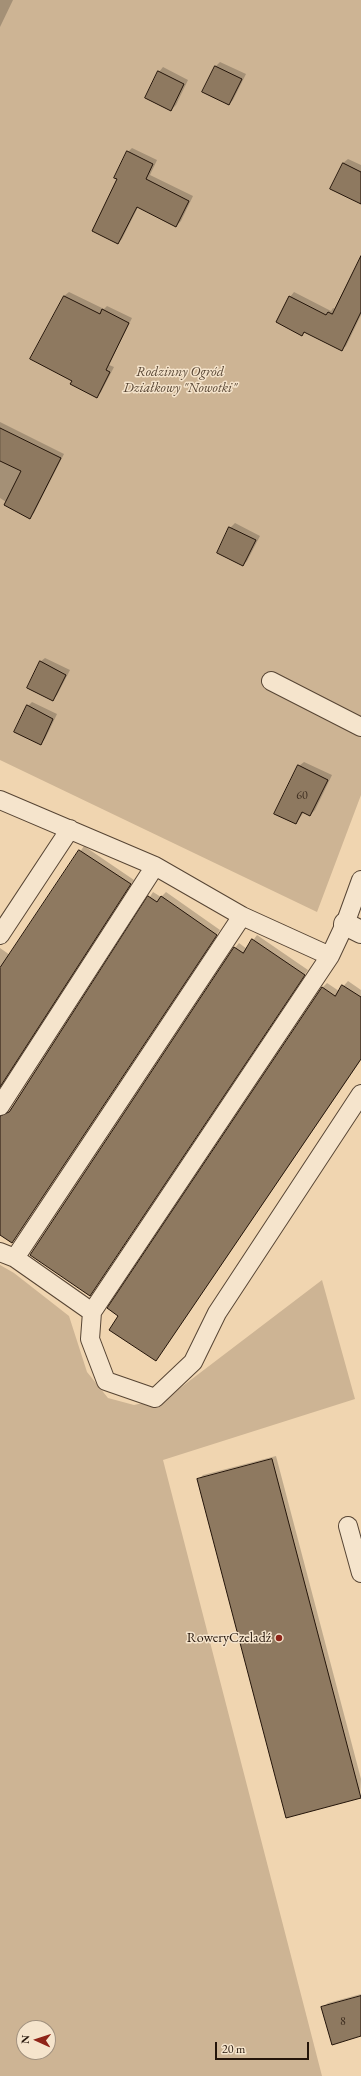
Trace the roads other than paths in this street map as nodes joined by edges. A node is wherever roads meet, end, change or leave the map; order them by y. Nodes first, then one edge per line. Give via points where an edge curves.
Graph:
1 (271, 681) dead end
2 (361, 727) edge
3 (0, 800) edge
4 (70, 829) junction
5 (155, 866) junction
6 (361, 880) edge
7 (242, 916) junction
8 (353, 928) edge
9 (0, 935) edge
10 (330, 956) junction
11 (361, 1094) edge
12 (0, 1106) edge
13 (8, 1255) edge
14 (92, 1312) junction
15 (348, 1526) dead end
16 (361, 1573) edge

1 - 2 lane
3 - 4 lane
4 - 5 lane
4 - 9 lane
5 - 7 lane
5 - 12 lane
6 - 8 lane
7 - 10 lane
7 - 13 lane
8 - 10 lane
10 - 14 lane
11 - 14 lane via 217,1313 193,1362 156,1398 106,1381 90,1339
13 - 14 lane
15 - 16 lane

